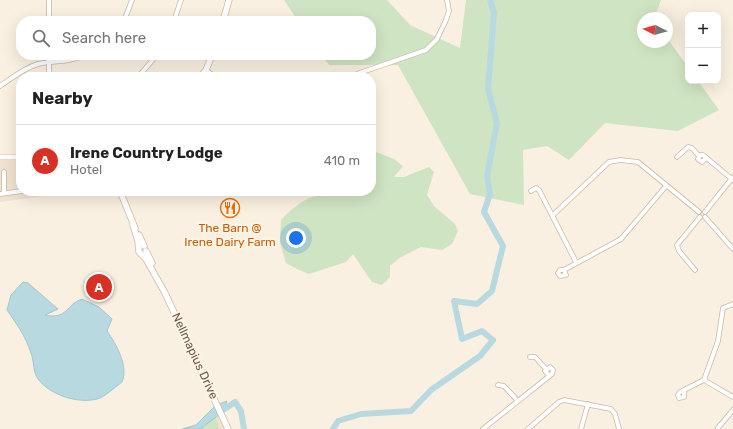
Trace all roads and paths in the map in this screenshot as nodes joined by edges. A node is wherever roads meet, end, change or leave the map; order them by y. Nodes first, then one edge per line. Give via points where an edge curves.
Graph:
1 (49, 0) edge
2 (132, 0) edge
3 (181, 0) edge
4 (229, 0) edge
5 (447, 0) edge
6 (49, 16) edge
7 (126, 16) edge
8 (176, 16) edge
9 (225, 16) edge
10 (72, 60) edge
11 (153, 60) edge
12 (210, 60) edge
13 (49, 62) junction
14 (206, 70) joint
15 (21, 72) edge
16 (49, 72) edge
17 (142, 72) edge
18 (208, 72) edge
19 (362, 72) edge
20 (16, 76) edge
21 (0, 86) edge
22 (0, 157) edge
23 (16, 157) edge
24 (677, 157) dead end
25 (4, 172) dead end
26 (732, 178) edge
27 (666, 186) junction
28 (531, 191) dead end
29 (16, 192) edge
30 (2, 193) edge
31 (122, 196) edge
32 (705, 214) junction
33 (553, 215) junction
34 (699, 215) junction
35 (733, 249) edge
36 (576, 262) junction
37 (564, 270) dead end
38 (695, 270) dead end
39 (733, 304) edge
40 (530, 357) dead end
41 (704, 380) junction
42 (498, 385) dead end
43 (684, 391) dead end
44 (733, 397) edge
45 (518, 401) junction
46 (588, 404) junction
47 (733, 410) edge
48 (228, 429) edge
49 (483, 429) edge
50 (528, 429) edge
51 (580, 429) edge
52 (619, 429) edge
53 (717, 429) edge

1 - 6 street
2 - 7 street
3 - 8 street
4 - 9 main road
5 - 19 street via 449,11 446,20 438,37 426,50
10 - 13 street
11 - 17 street
12 - 14 main road
13 - 15 street
13 - 16 street
14 - 18 street
20 - 21 street
22 - 23 street
24 - 26 street via 688,147 692,148 699,156 700,162 705,158
25 - 30 street
26 - 32 street
27 - 33 street via 638,162 612,161
27 - 34 street
27 - 36 street via 621,239
28 - 33 street via 536,188 539,190
29 - 30 street
31 - 48 main road, Nellmapius Drive via 143,249
32 - 34 street
32 - 35 street
33 - 36 street
34 - 38 street via 677,247
36 - 37 street
39 - 41 street via 725,306 722,312 718,341
40 - 45 street via 536,357 549,375
41 - 43 street
41 - 44 street
42 - 45 street via 504,386
45 - 49 street
46 - 50 street via 561,401
46 - 51 street
46 - 52 street via 613,411
47 - 53 street

